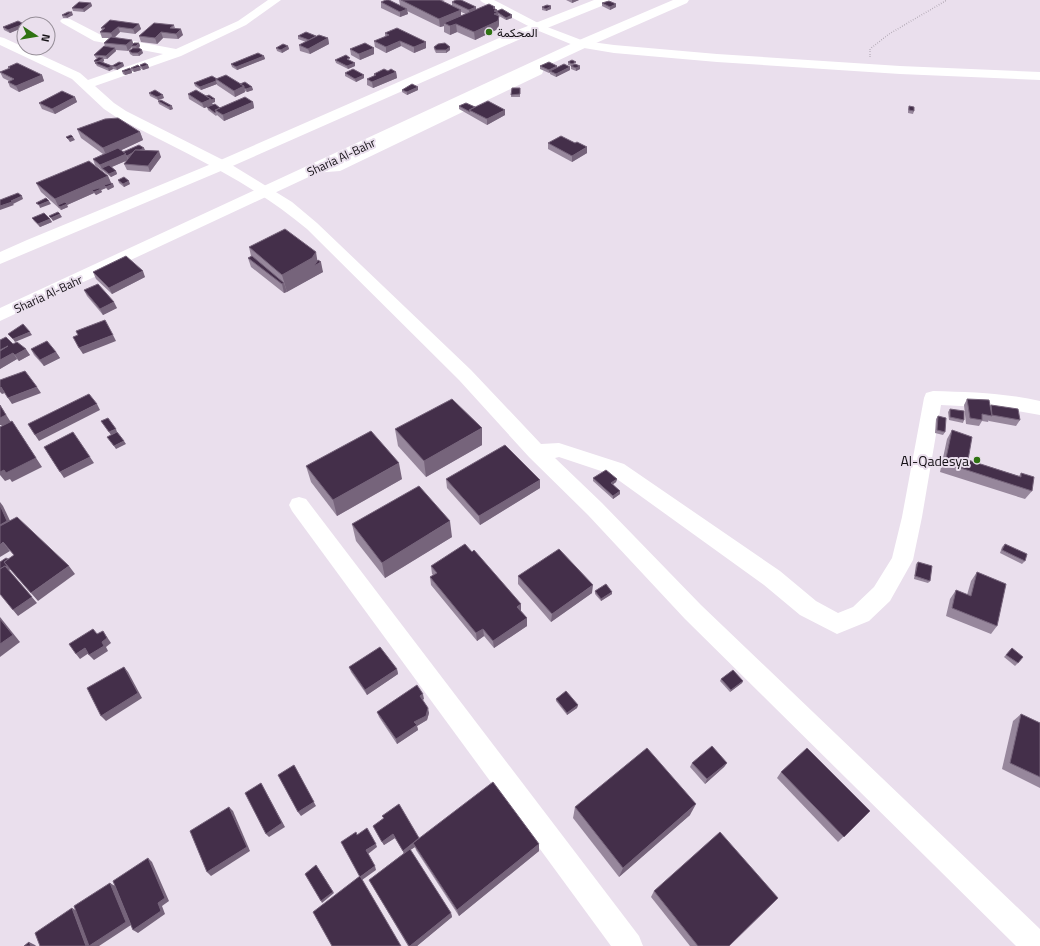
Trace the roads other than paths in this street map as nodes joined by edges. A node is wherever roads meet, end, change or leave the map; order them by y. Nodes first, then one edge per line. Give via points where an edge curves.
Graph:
1 (275, 0) edge
2 (486, 0) edge
3 (605, 0) edge
4 (683, 0) edge
5 (66, 21) edge
6 (538, 27) junction
7 (0, 41) edge
8 (582, 44) junction
9 (177, 53) junction
10 (1040, 76) edge
11 (87, 85) junction
12 (222, 164) junction
13 (266, 191) junction
14 (0, 260) edge
15 (0, 315) edge
16 (1040, 408) edge
17 (536, 452) junction
18 (299, 505) dead end
19 (629, 946) edge
20 (1037, 946) edge

1 - 9 street via 242,23
2 - 6 street
3 - 6 main road
4 - 8 main road, Sharia Al-Bahr
5 - 9 street via 98,38
6 - 8 street
6 - 12 main road
7 - 11 street via 76,76
8 - 10 street via 717,58
8 - 13 main road, Sharia Al-Bahr
9 - 11 street
11 - 12 street via 121,114
12 - 13 street
12 - 14 main road
13 - 15 main road, Sharia Al-Bahr
13 - 17 street via 317,232 465,375
16 - 17 street via 989,400 933,398 902,560 882,594 861,614 836,624 808,608 772,578 617,469 559,450
17 - 20 street via 595,509 693,612
18 - 19 street

